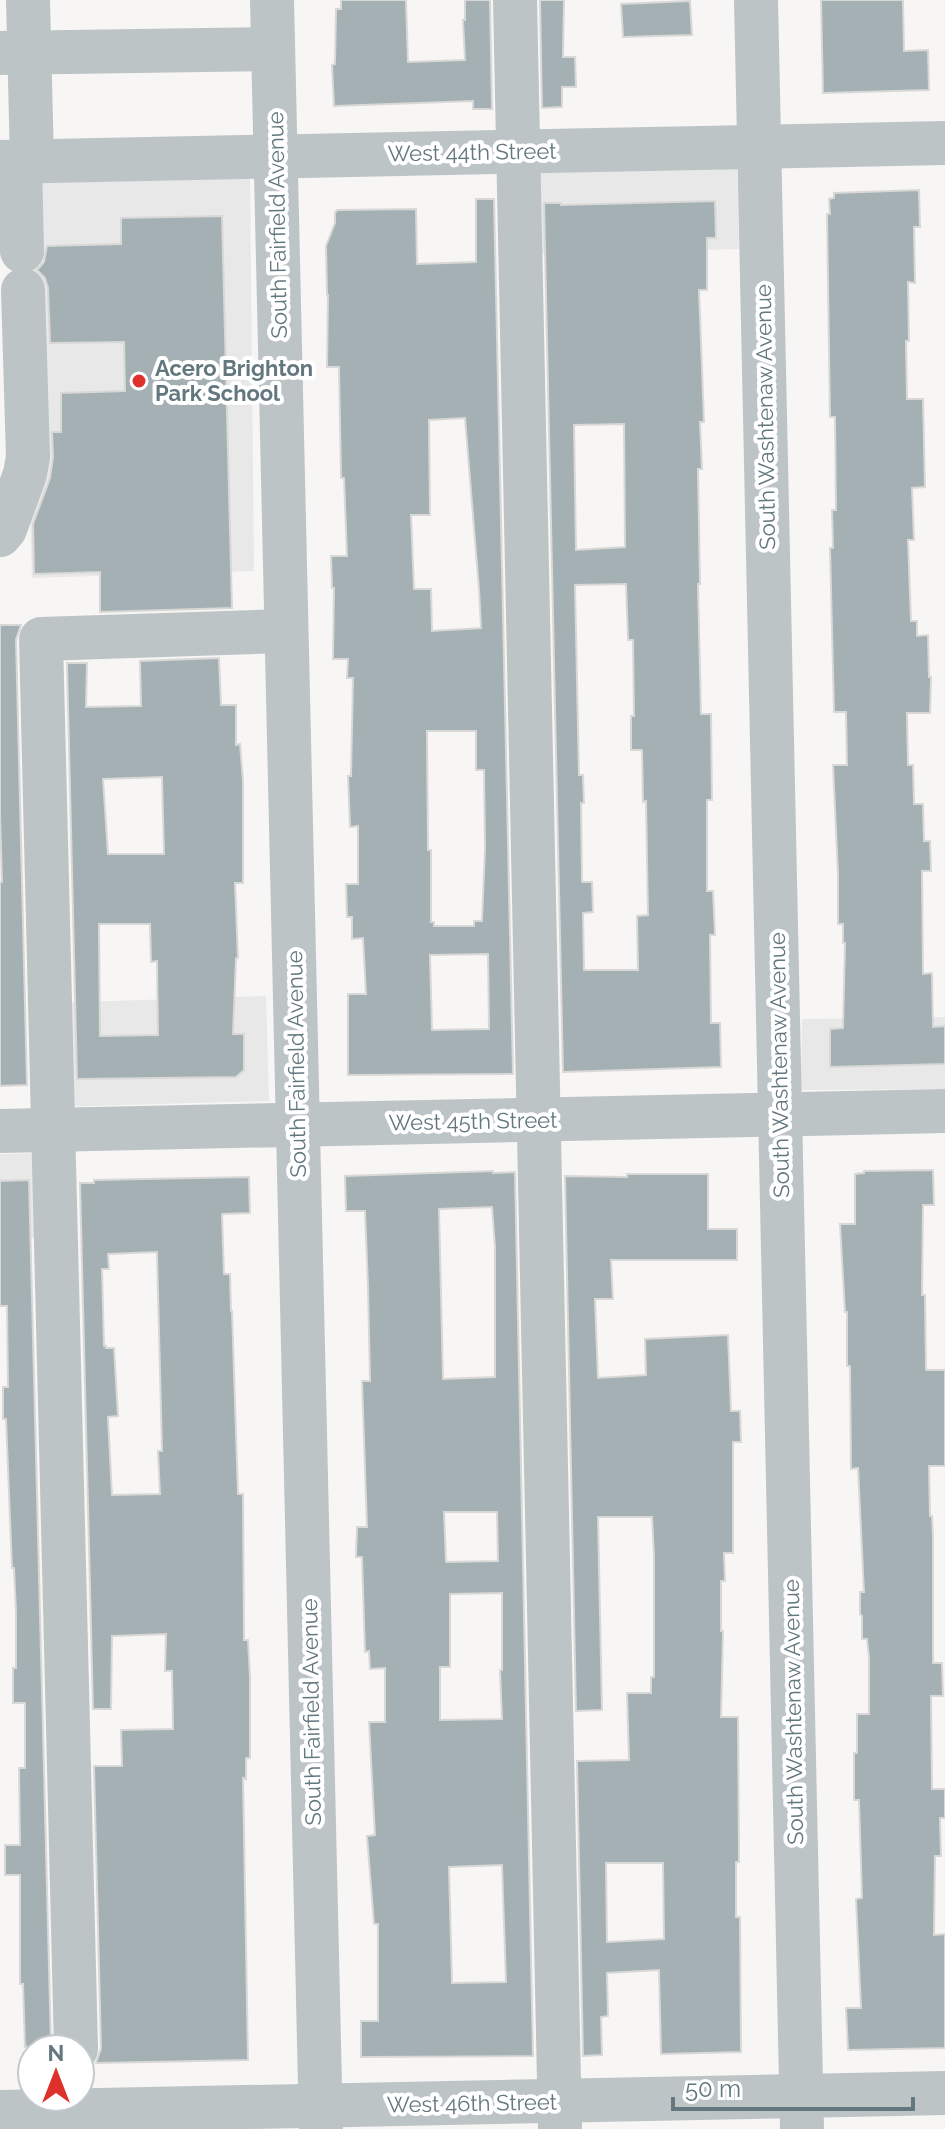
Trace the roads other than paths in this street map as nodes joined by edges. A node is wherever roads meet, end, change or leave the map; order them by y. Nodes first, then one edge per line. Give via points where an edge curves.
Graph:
1 (28, 0) edge
2 (272, 0) edge
3 (515, 0) edge
4 (756, 0) edge
5 (273, 49) junction
6 (15, 52) edge
7 (945, 143) edge
8 (759, 147) junction
9 (518, 151) junction
10 (275, 156) junction
11 (17, 162) edge
12 (0, 535) edge
13 (286, 631) junction
14 (945, 1111) edge
15 (780, 1115) junction
16 (539, 1120) junction
17 (297, 1125) junction
18 (53, 1130) junction
19 (0, 1131) edge
20 (76, 2033) edge
21 (945, 2093) edge
22 (96, 2112) edge
23 (802, 2112) edge
24 (560, 2115) edge
25 (320, 2117) edge

1 - 6 street
2 - 5 street, South Fairfield Avenue
3 - 9 street
4 - 8 street, South Washtenaw Avenue
5 - 6 street
5 - 10 street, South Fairfield Avenue
6 - 11 street
7 - 8 street, West 44th Street
8 - 9 street, West 44th Street
8 - 15 street, South Washtenaw Avenue
9 - 10 street, West 44th Street
9 - 16 street
10 - 11 street, West 44th Street
10 - 13 street, South Fairfield Avenue
11 - 12 street via 28,457
13 - 17 street, South Fairfield Avenue
13 - 18 street via 41,639
14 - 15 street, West 45th Street
15 - 16 street, West 45th Street
15 - 23 street, South Washtenaw Avenue
16 - 17 street, West 45th Street
16 - 24 street
17 - 18 street, West 45th Street
17 - 25 street, South Fairfield Avenue
18 - 19 street, West 45th Street
18 - 20 street
21 - 23 street, West 46th Street
22 - 25 street, West 46th Street
23 - 24 street, West 46th Street
24 - 25 street, West 46th Street

